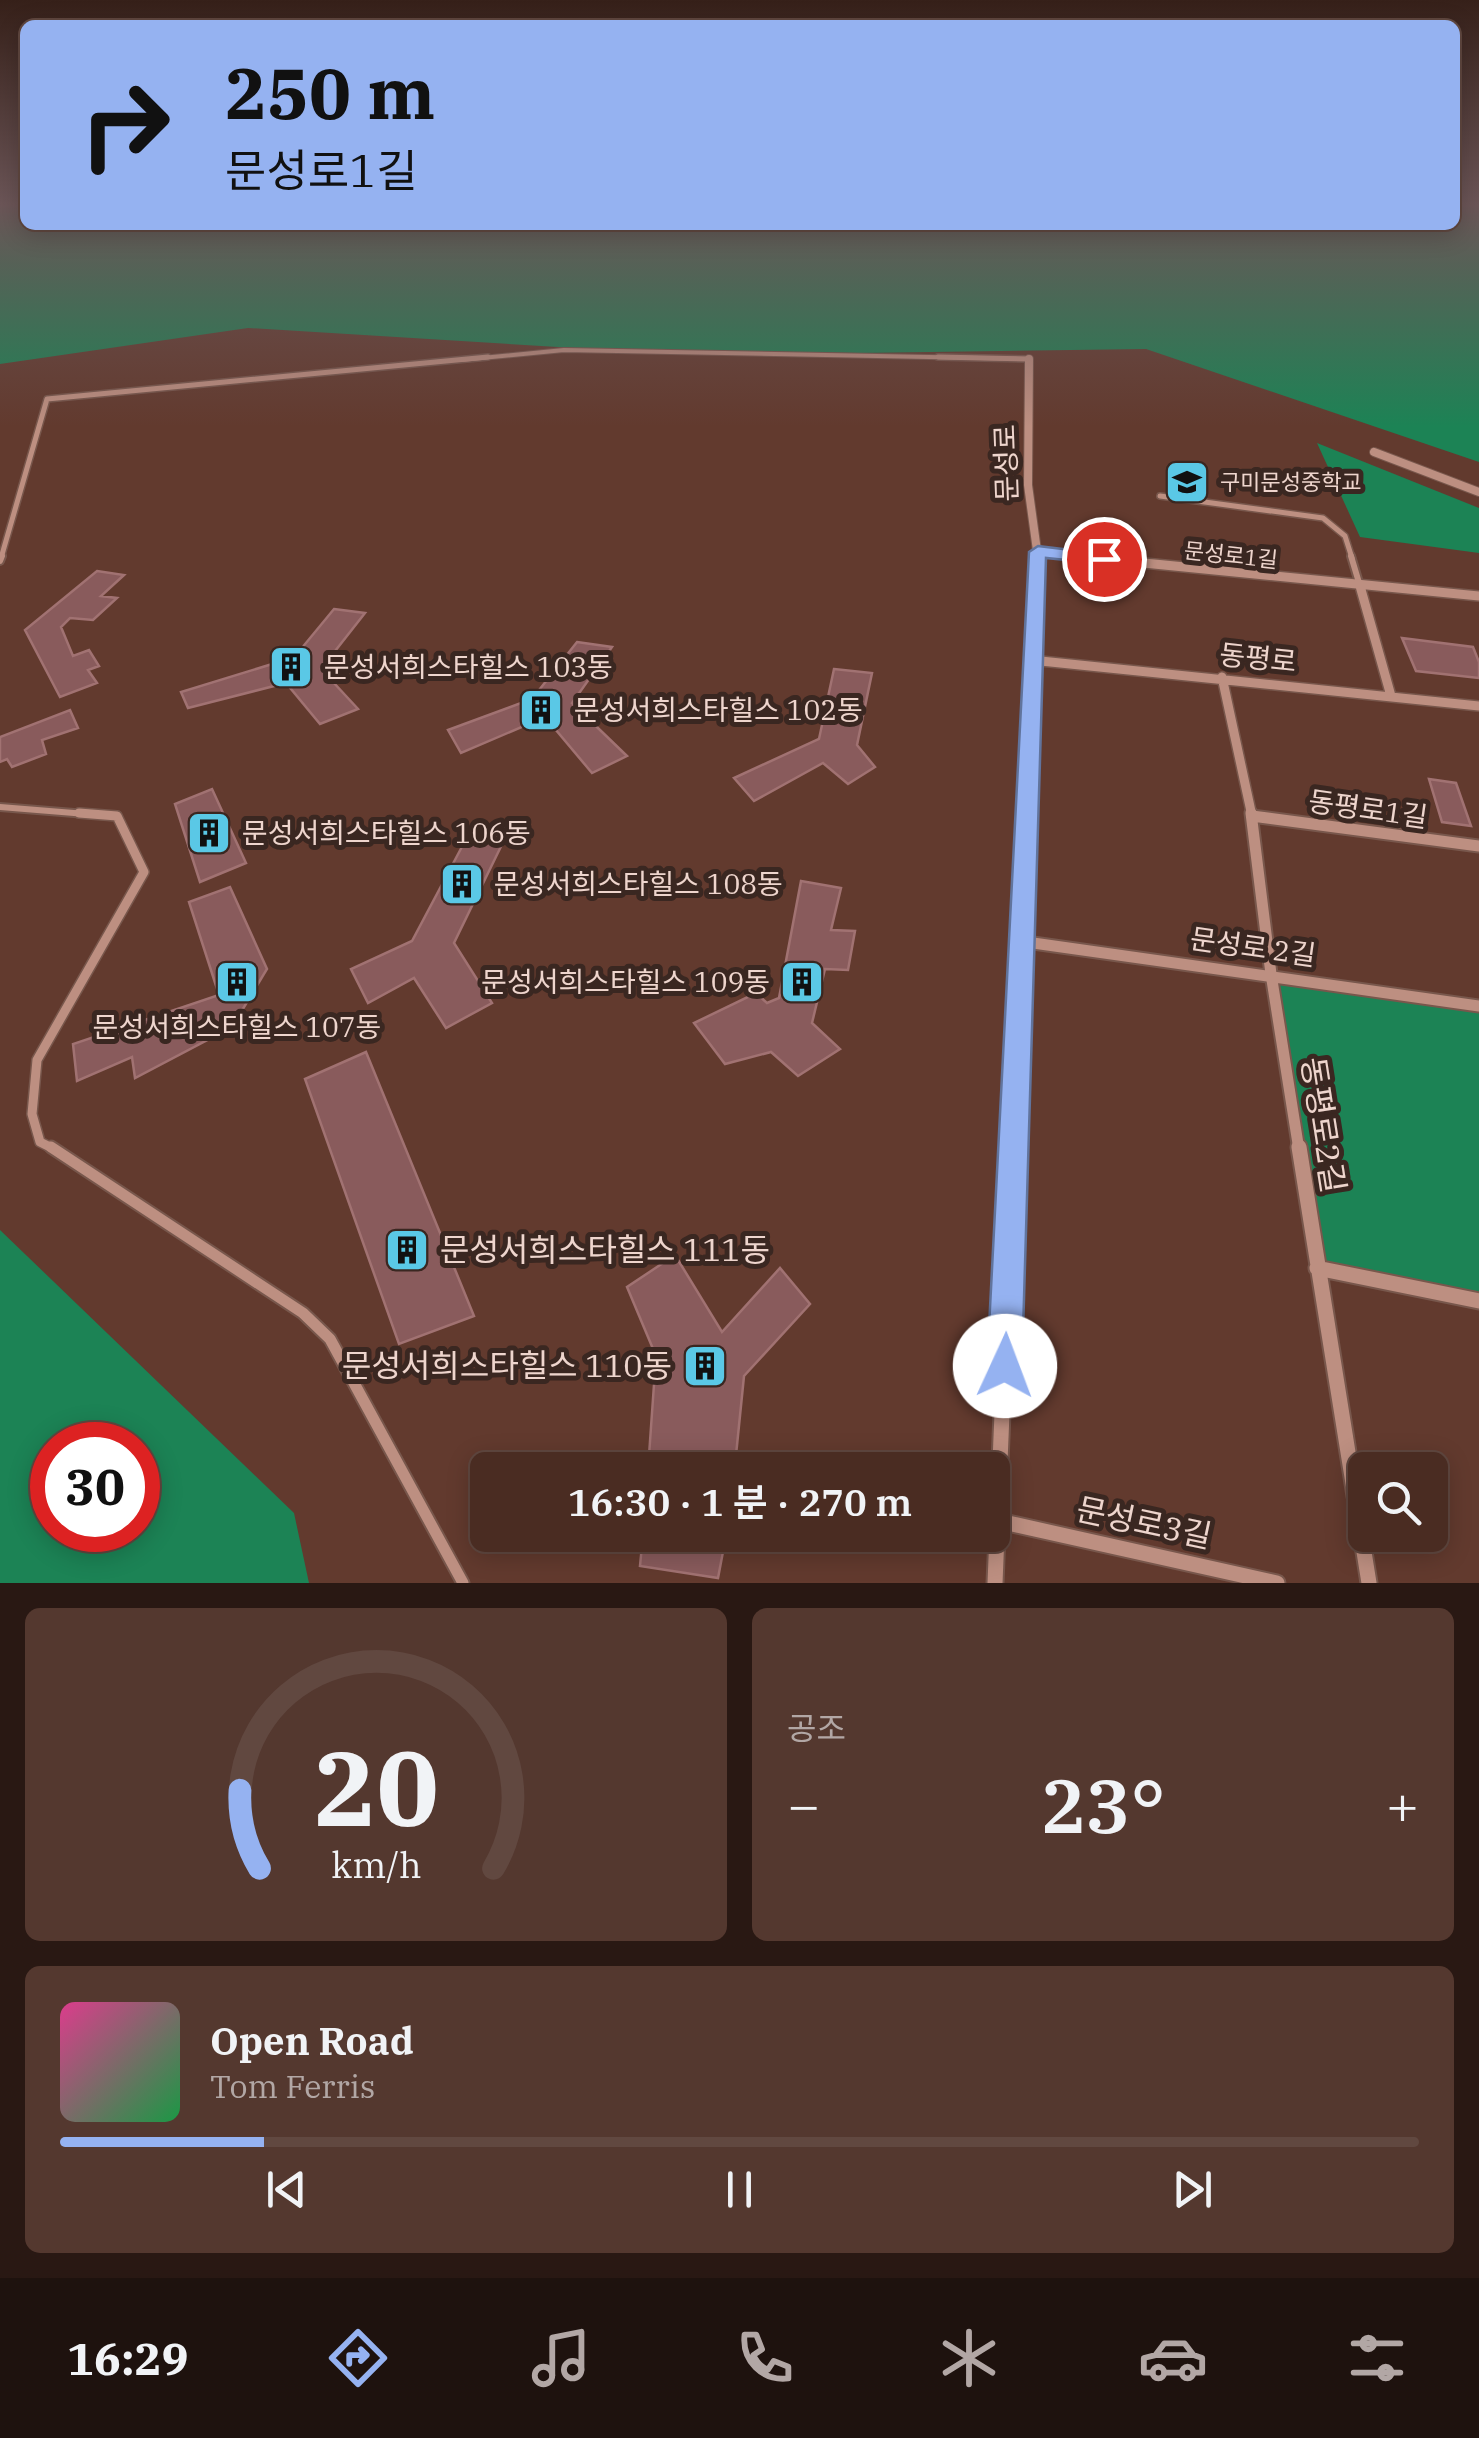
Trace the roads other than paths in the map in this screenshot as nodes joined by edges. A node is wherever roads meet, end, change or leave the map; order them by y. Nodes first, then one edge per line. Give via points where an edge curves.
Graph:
1 (1030, 360) joint
2 (1374, 452) dead end
3 (1479, 492) edge
4 (1160, 496) dead end
5 (1038, 552) junction
6 (0, 561) edge
7 (1360, 586) junction
8 (1479, 596) edge
9 (1031, 660) junction
10 (1222, 677) junction
11 (1390, 696) junction
12 (1479, 706) edge
13 (0, 806) edge
14 (1252, 816) junction
15 (1479, 846) edge
16 (1020, 941) junction
17 (1271, 974) junction
18 (1479, 1006) edge
19 (1316, 1268) junction
20 (1479, 1300) edge
21 (1002, 1452) edge
22 (1010, 1523) edge
23 (998, 1552) edge
24 (463, 1583) edge
25 (995, 1583) edge
26 (1276, 1583) edge
27 (1369, 1583) edge

1 - 5 street, 문성로 via 1028,484
1 - 6 lane via 564,350 47,399
2 - 3 street
4 - 7 lane via 1322,518 1346,536
5 - 7 street, 문성로1길
5 - 9 street, 문성로
7 - 8 street, 문성로1길
7 - 11 street
9 - 10 street, 동평로
9 - 16 street, 문성로
10 - 11 street, 동평로
10 - 14 street, 동평로2길
11 - 12 street, 동평로
13 - 24 lane via 117,816 144,872 38,1060 32,1114 40,1142 303,1313 330,1339
14 - 15 street, 동평로1길
14 - 17 street, 동평로2길
16 - 17 street, 문성로 2길
16 - 21 street, 문성로
17 - 18 street, 문성로 2길
17 - 19 street, 동평로2길
19 - 20 street
19 - 27 street, 동평로2길
22 - 26 street, 문성로3길
23 - 25 street, 문성로

